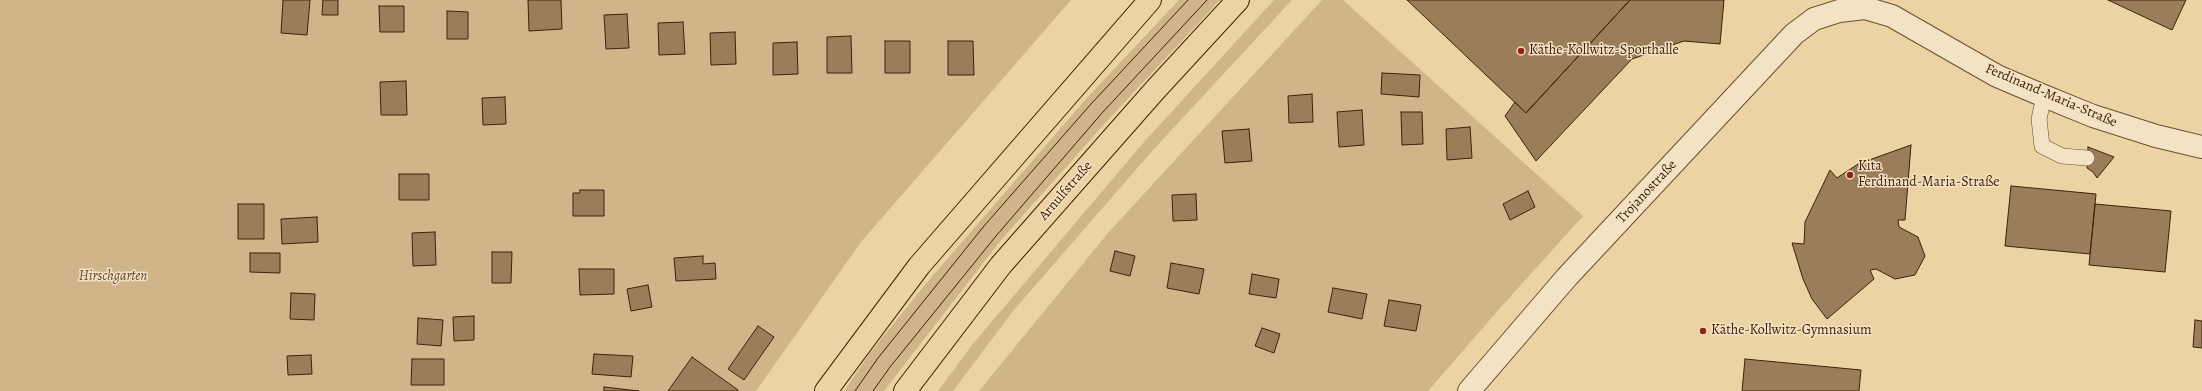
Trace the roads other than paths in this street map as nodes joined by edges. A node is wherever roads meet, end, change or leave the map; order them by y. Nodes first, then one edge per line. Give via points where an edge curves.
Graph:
1 (1150, 0) edge
2 (1238, 0) edge
3 (1840, 5) edge
4 (2044, 96) junction
5 (2202, 147) edge
6 (2087, 158) dead end
7 (826, 391) edge
8 (906, 391) edge
9 (1468, 391) edge

1 - 7 main road via 919,266
2 - 8 main road, Arnulfstraße via 1001,265
3 - 4 street, Ferdinand-Maria-Straße via 1865,8 1892,16 1997,76
3 - 9 street, Trojanostraße via 1814,19 1794,34 1567,277
4 - 5 street, Ferdinand-Maria-Straße via 2093,116 2156,136
4 - 6 lane via 2039,119 2042,146 2062,156

